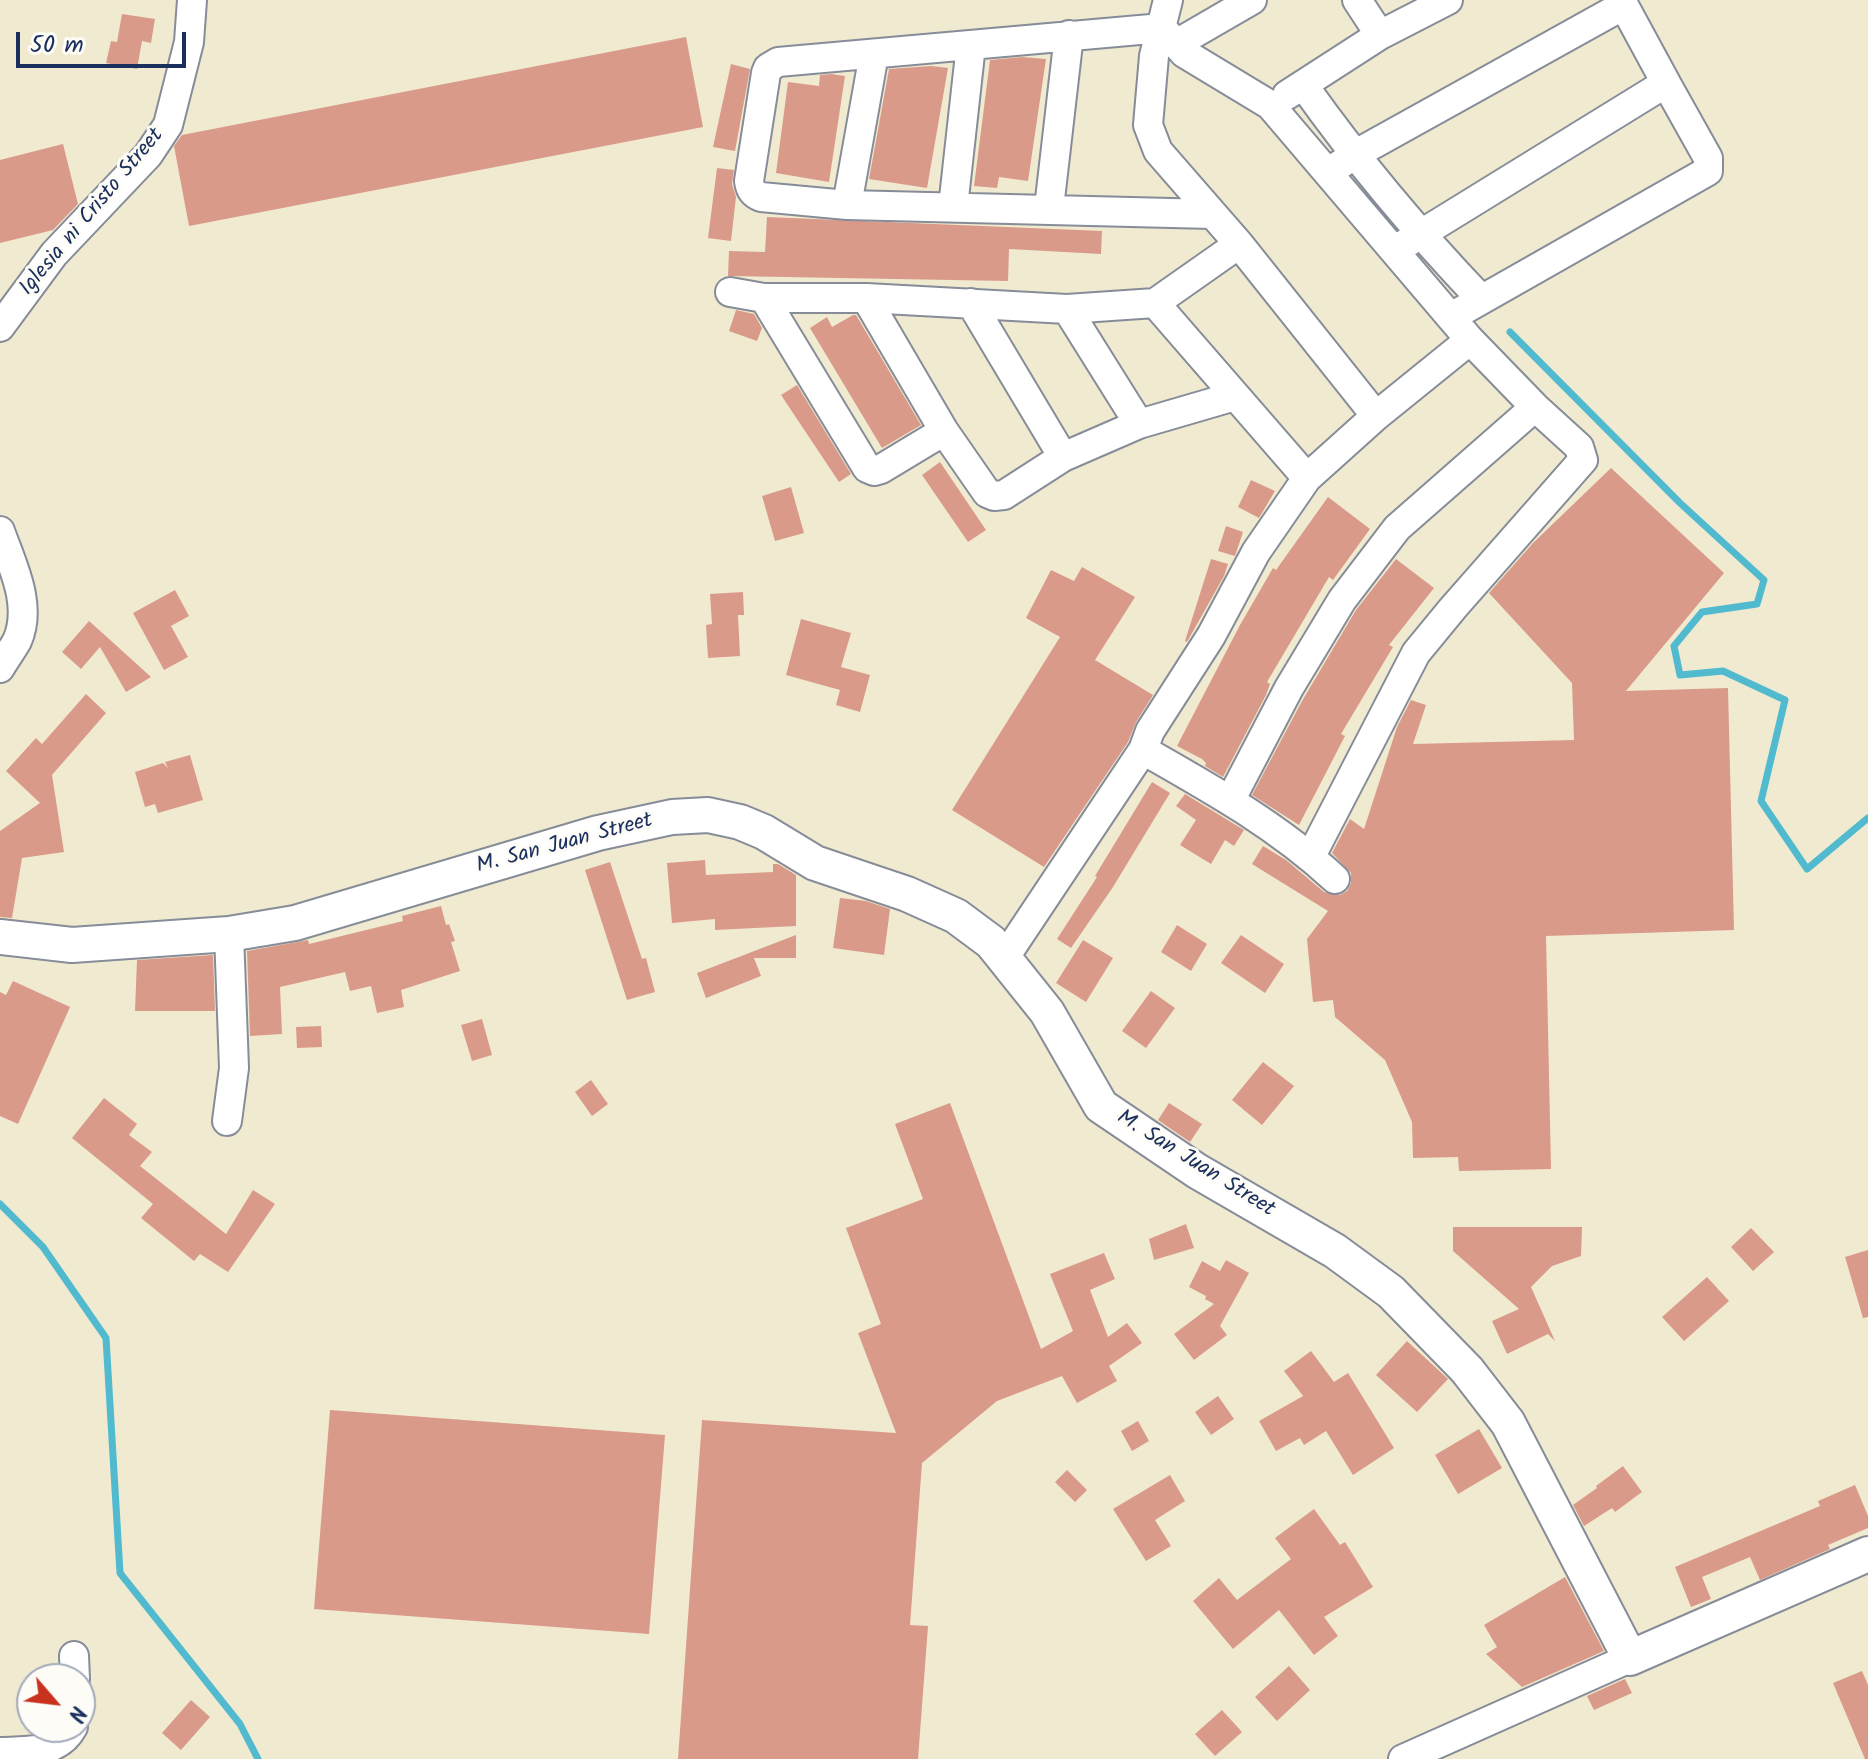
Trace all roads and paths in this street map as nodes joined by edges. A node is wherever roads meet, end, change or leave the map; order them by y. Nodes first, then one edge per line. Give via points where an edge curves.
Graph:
1 (192, 0) edge
2 (1168, 0) edge
3 (1252, 0) edge
4 (1357, 0) edge
5 (1448, 0) edge
6 (1622, 2) edge
7 (1069, 35) junction
8 (1380, 35) junction
9 (1169, 36) junction
10 (971, 45) junction
11 (874, 54) junction
12 (1666, 83) junction
13 (1304, 86) junction
14 (1270, 105) junction
15 (1354, 155) junction
16 (1329, 172) junction
17 (847, 205) junction
18 (953, 207) junction
19 (1049, 208) junction
20 (1212, 214) junction
21 (1420, 236) junction
22 (1239, 244) junction
23 (1395, 250) junction
24 (730, 292) dead end
25 (764, 298) junction
26 (866, 298) junction
27 (1481, 299) junction
28 (971, 303) junction
29 (1155, 303) junction
30 (1067, 309) junction
31 (1451, 317) junction
32 (0, 327) edge
33 (1470, 340) junction
34 (1235, 396) junction
35 (1535, 407) junction
36 (1376, 416) junction
37 (1139, 424) junction
38 (944, 431) junction
39 (1063, 457) junction
40 (1307, 478) junction
41 (0, 531) edge
42 (0, 668) edge
43 (1143, 750) junction
44 (1231, 799) junction
45 (1311, 856) junction
46 (1335, 879) dead end
47 (229, 934) junction
48 (0, 937) edge
49 (1005, 957) junction
50 (227, 1121) dead end
51 (1868, 1554) edge
52 (1630, 1658) junction
53 (60, 1743) edge
54 (0, 1752) edge
55 (1403, 1759) edge

1 - 32 street, Iglesia ni Cristo Street via 189,42 168,125 148,155 54,254
2 - 9 street
3 - 9 street
4 - 8 street
5 - 8 street
6 - 12 street
6 - 15 street
7 - 9 street
7 - 10 street
7 - 19 street
8 - 13 street
9 - 14 street via 1217,76
9 - 20 street via 1154,56 1148,125 1158,151
10 - 11 street
10 - 18 street
11 - 17 street
11 - 17 street via 778,62 766,73 750,188 761,197
12 - 21 street
12 - 27 street via 1708,158 1708,171
13 - 14 street
13 - 15 street
14 - 16 street
15 - 16 street
15 - 21 street
16 - 23 street
17 - 18 street
18 - 19 street
19 - 20 street
20 - 22 street
21 - 23 street
21 - 27 street
22 - 29 street
22 - 36 street
23 - 31 street
24 - 25 street
25 - 26 street
25 - 38 street via 867,468 881,469
26 - 28 street
26 - 38 street
27 - 31 street
28 - 30 street
28 - 39 street
29 - 30 street
29 - 34 street
30 - 37 street
31 - 33 street
33 - 35 street
33 - 36 street
34 - 37 street
34 - 40 street
35 - 44 street via 1397,528 1342,600
35 - 45 street via 1579,447 1583,460 1416,653
36 - 40 street
37 - 39 street
38 - 39 street via 994,496 1004,495
40 - 43 street via 1256,552
41 - 42 street via 21,590 23,614 18,639
43 - 44 street
43 - 49 street
44 - 45 street
45 - 46 street
47 - 48 street, M. San Juan Street via 72,945
47 - 49 street, M. San Juan Street via 295,923 598,833 708,815 740,822 815,863 956,916
47 - 50 street via 234,1068
49 - 52 street, M. San Juan Street via 1047,1012 1101,1106 1197,1171 1346,1259 1391,1292 1467,1370 1508,1423
51 - 52 street
52 - 55 street
53 - 54 street

